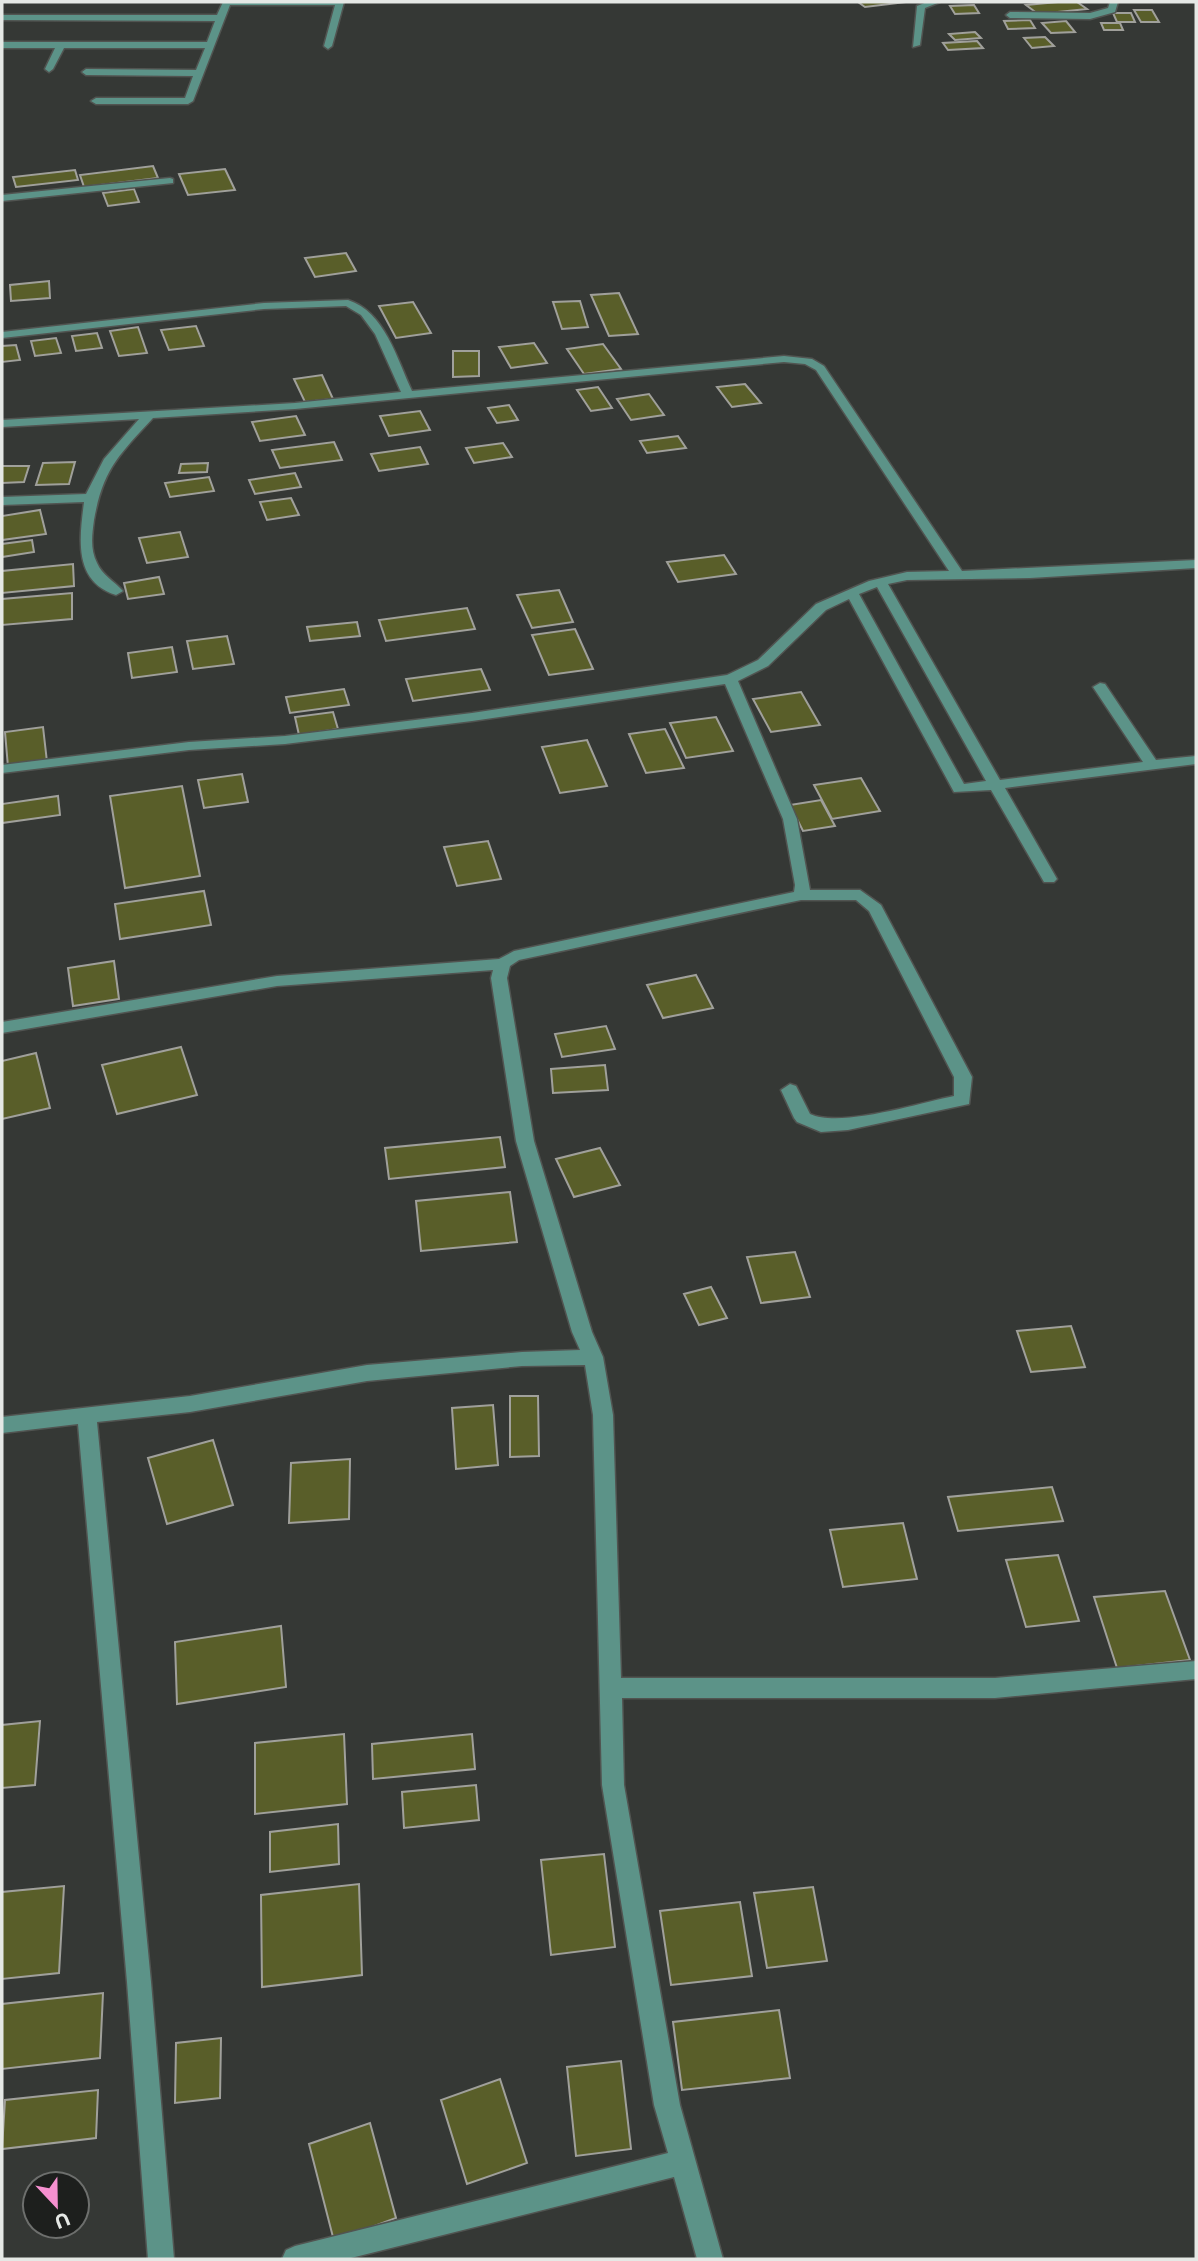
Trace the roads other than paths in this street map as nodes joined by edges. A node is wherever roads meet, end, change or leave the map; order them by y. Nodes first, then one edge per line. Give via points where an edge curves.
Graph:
1 (227, 2) edge
2 (340, 2) edge
3 (936, 2) edge
4 (1114, 2) edge
5 (1010, 15) dead end
6 (2, 17) edge
7 (220, 18) junction
8 (2, 45) edge
9 (916, 45) dead end
10 (210, 46) junction
11 (328, 46) dead end
12 (59, 49) junction
13 (2, 54) edge
14 (49, 69) dead end
15 (86, 72) dead end
16 (199, 73) junction
17 (96, 101) dead end
18 (170, 181) dead end
19 (2, 198) edge
20 (2, 335) edge
21 (408, 395) junction
22 (150, 414) junction
23 (2, 423) edge
24 (91, 498) junction
25 (2, 501) edge
26 (1196, 564) edge
27 (957, 573) junction
28 (881, 583) junction
29 (116, 591) dead end
30 (852, 593) junction
31 (730, 679) junction
32 (1100, 687) dead end
33 (1196, 760) edge
34 (1152, 765) junction
35 (2, 769) edge
36 (995, 785) junction
37 (1049, 879) dead end
38 (801, 895) junction
39 (503, 964) junction
40 (2, 1027) edge
41 (790, 1090) dead end
42 (593, 1357) junction
43 (87, 1417) junction
44 (2, 1425) edge
45 (1196, 1671) edge
46 (610, 1688) junction
47 (682, 2162) junction
48 (161, 2259) edge
49 (295, 2259) edge
50 (710, 2259) edge

1 - 2 street
1 - 7 street
2 - 11 street
3 - 9 street via 922,6
4 - 5 street via 1112,10 1090,16
6 - 7 street
7 - 10 street
8 - 12 street
10 - 12 street
10 - 16 street
12 - 13 street
12 - 14 street
15 - 16 street
16 - 17 street via 188,101
18 - 19 street
20 - 21 street via 264,306 348,303 365,313 380,334
21 - 22 street
21 - 27 street via 784,359 808,361 820,368
22 - 23 street
22 - 24 street via 108,465
24 - 25 street
24 - 29 street via 85,538 89,563 98,578
26 - 27 street via 1030,574
27 - 28 street
28 - 30 street
28 - 36 street
30 - 31 street via 821,607 763,663
30 - 36 street via 959,789
31 - 35 street via 432,722
31 - 38 street via 790,819
32 - 34 street
33 - 34 street
34 - 36 street
36 - 37 street
38 - 39 street via 514,956
38 - 41 street via 860,895 875,908 963,1077 964,1094 962,1100 821,1126 803,1118
39 - 40 street via 278,981
39 - 42 street via 499,978 524,1142
42 - 43 street via 367,1373 190,1405
42 - 46 street via 603,1415
43 - 44 street
43 - 48 street
45 - 46 street via 995,1688
46 - 47 street via 613,1785 667,2105
47 - 49 street
47 - 50 street

